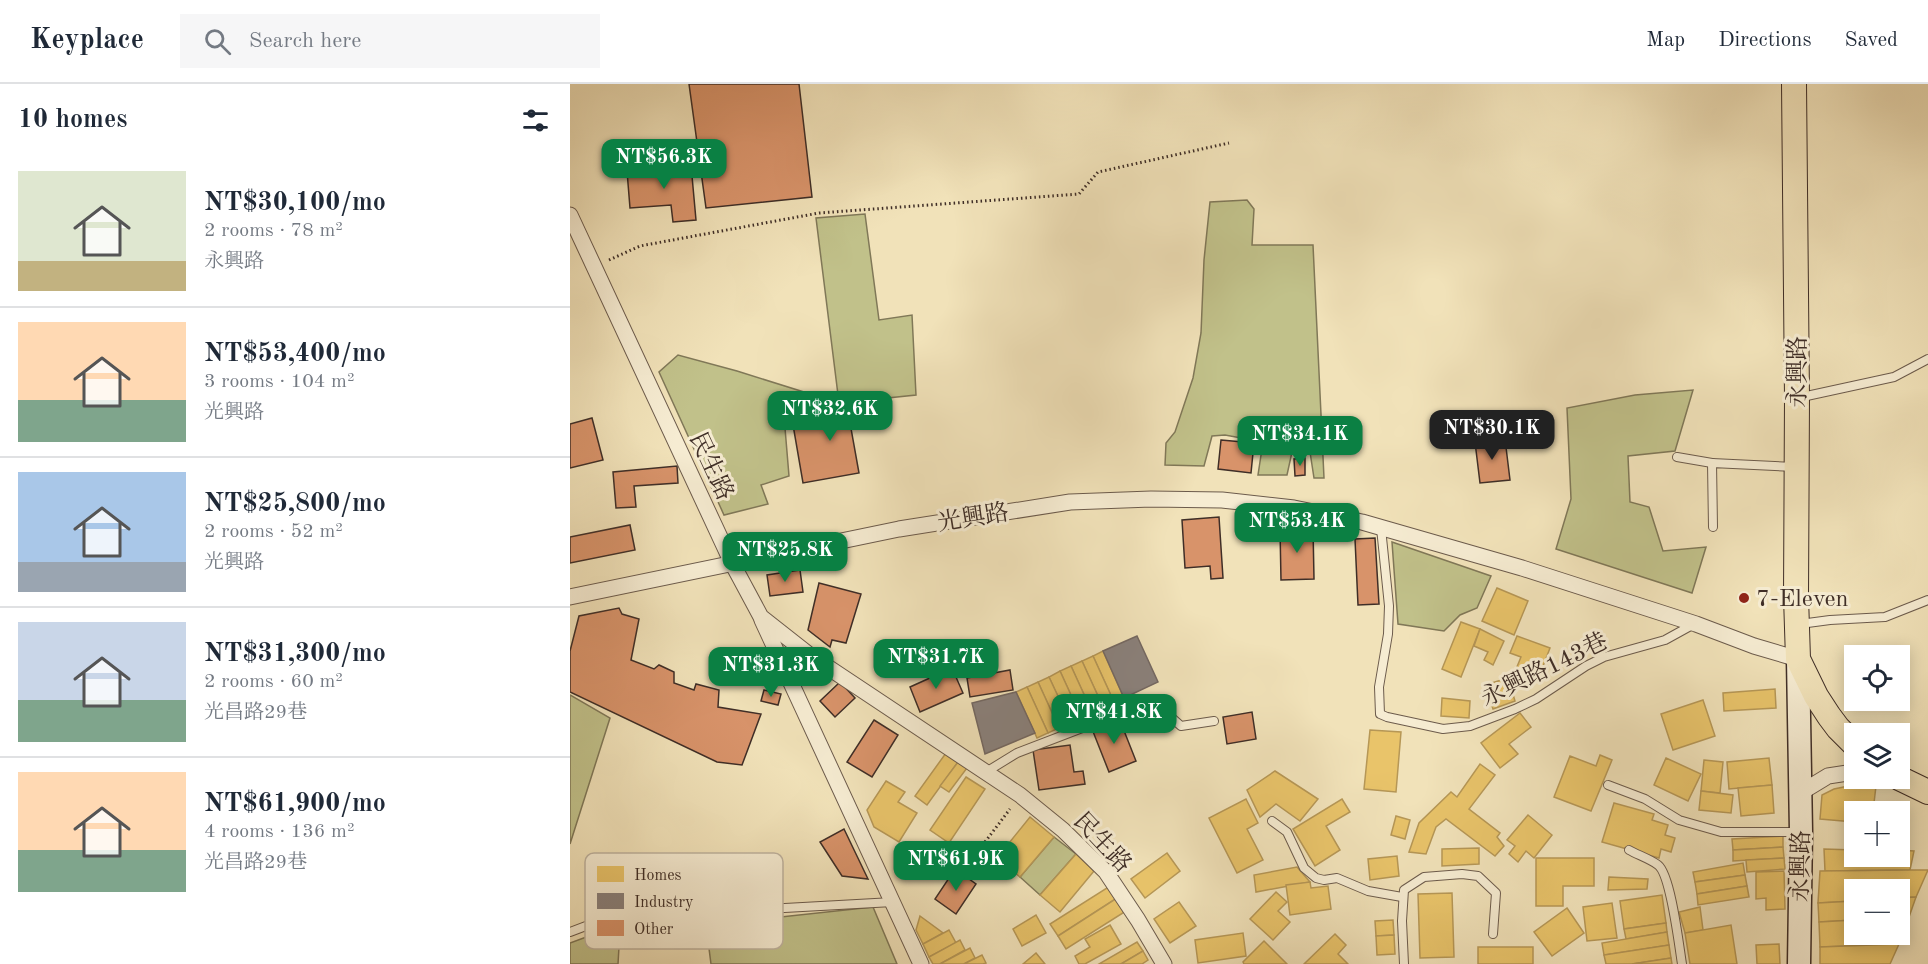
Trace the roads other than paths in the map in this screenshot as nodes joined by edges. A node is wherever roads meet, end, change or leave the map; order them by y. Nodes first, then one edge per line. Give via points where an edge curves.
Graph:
1 (1794, 84) edge
2 (570, 215) edge
3 (1928, 359) edge
4 (1797, 398) junction
5 (1677, 457) dead end
6 (1712, 463) junction
7 (1797, 467) junction
8 (1381, 527) junction
9 (1713, 527) dead end
10 (732, 563) junction
11 (570, 597) edge
12 (1928, 600) edge
13 (761, 617) junction
14 (1696, 624) junction
15 (1796, 624) junction
16 (1798, 659) junction
17 (1214, 721) dead end
18 (1844, 733) edge
19 (986, 772) junction
20 (1844, 774) edge
21 (1910, 783) edge
22 (1608, 785) dead end
23 (1928, 792) edge
24 (1800, 793) junction
25 (1272, 821) dead end
26 (1800, 832) junction
27 (1629, 850) dead end
28 (1402, 897) junction
29 (894, 902) junction
30 (783, 908) edge
31 (585, 926) edge
32 (570, 932) edge
33 (1493, 934) dead end
34 (921, 964) edge
35 (1164, 964) edge
36 (1404, 964) edge
37 (1682, 964) edge
38 (1799, 964) edge

1 - 4 main road, 永興路
2 - 10 street, 民生路
3 - 4 lane via 1894,377
4 - 7 main road, 永興路
5 - 6 lane
6 - 7 lane
6 - 9 lane
7 - 15 main road, 永興路
8 - 10 street, 光興路 via 1294,507 1222,500 1070,502 899,529
8 - 14 street via 1522,567
8 - 14 lane, 永興路143巷 via 1389,606 1379,687 1380,714 1395,720 1443,729 1470,726 1536,699 1604,657 1665,640
10 - 11 street, 光興路
10 - 13 street, 民生路
12 - 15 lane via 1885,617
13 - 19 street, 民生路 via 807,654
13 - 29 street
14 - 16 street
15 - 16 main road, 永興路
16 - 18 main road via 1816,696
16 - 24 street, 永興路
17 - 19 lane via 1181,726 1154,702 1114,710 1090,725 1017,753
19 - 35 street, 民生路 via 1063,830 1106,872
20 - 24 street via 1828,776
21 - 23 main road
22 - 26 lane via 1645,799 1679,820 1721,832
24 - 26 street, 永興路
25 - 28 lane via 1287,831 1304,868 1316,878 1337,878 1368,891
26 - 38 street, 永興路
27 - 37 lane via 1660,865
28 - 33 lane via 1404,890 1424,877 1478,876 1496,893
28 - 36 lane
29 - 30 lane
29 - 34 street
31 - 32 lane

